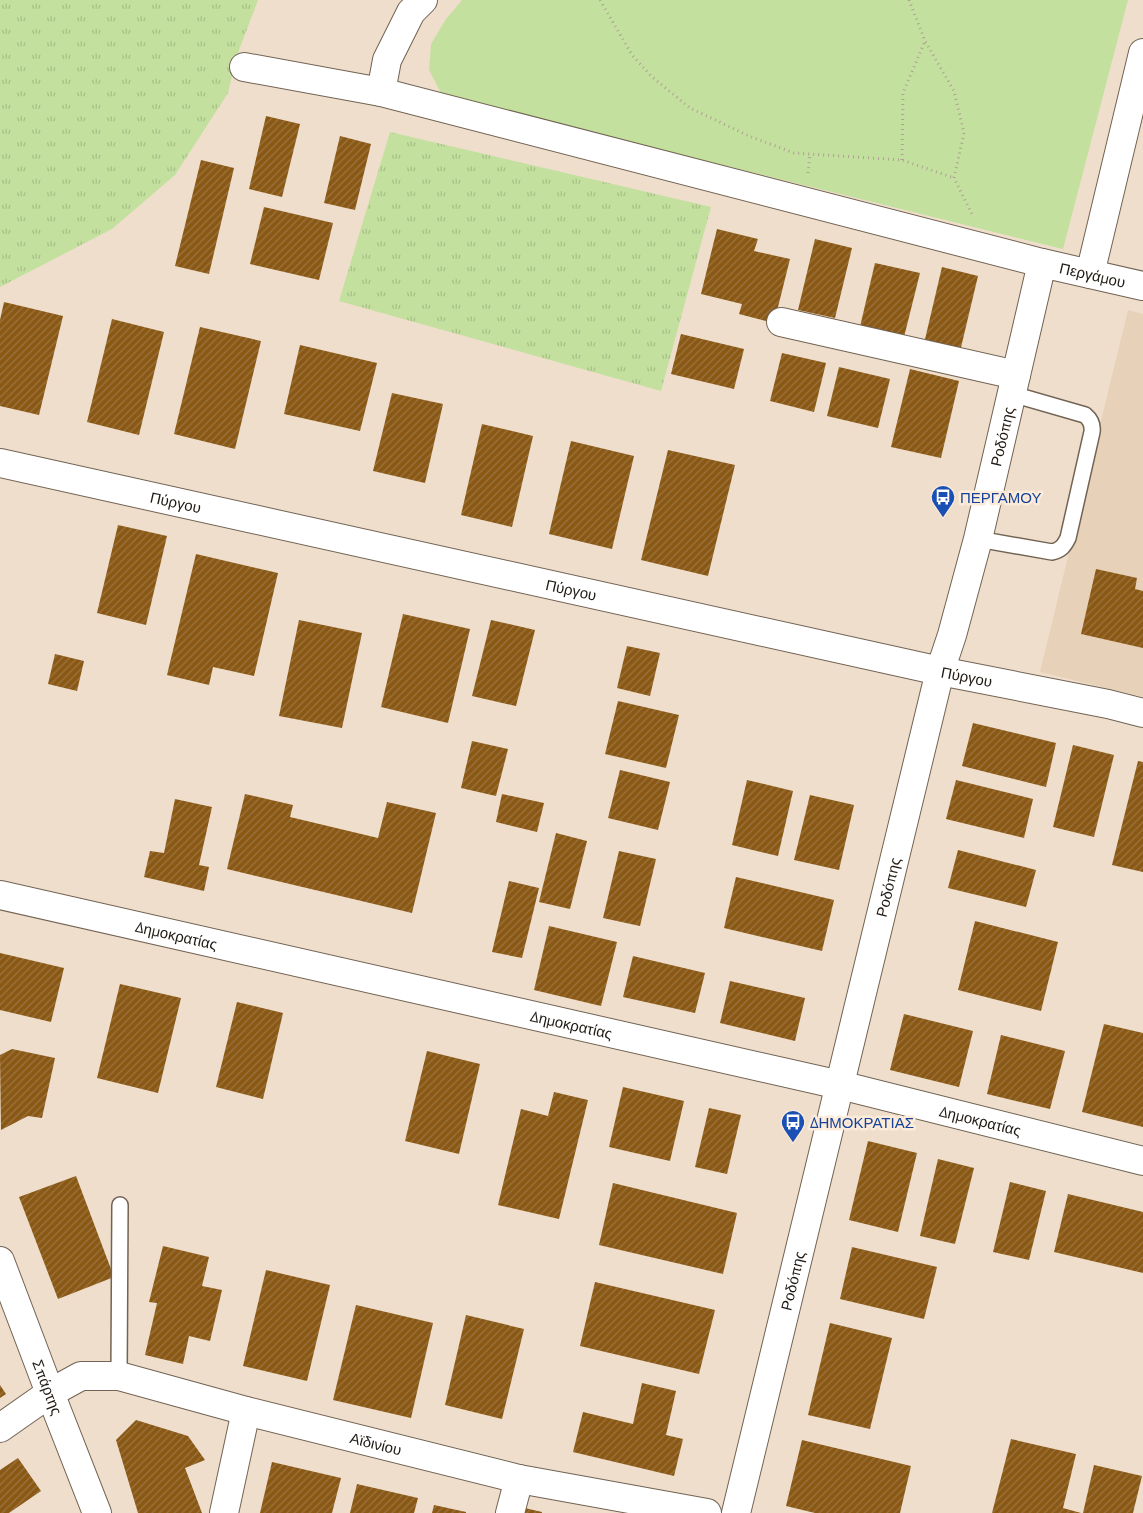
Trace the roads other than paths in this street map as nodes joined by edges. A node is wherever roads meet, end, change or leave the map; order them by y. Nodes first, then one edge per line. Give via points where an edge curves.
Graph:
1 (422, 0) edge
2 (1143, 53) edge
3 (244, 67) dead end
4 (381, 92) junction
5 (1042, 264) junction
6 (1090, 274) junction
7 (1143, 286) edge
8 (781, 322) dead end
9 (1014, 385) junction
10 (0, 463) edge
11 (978, 538) junction
12 (940, 671) junction
13 (1143, 713) edge
14 (0, 895) edge
15 (840, 1084) junction
16 (1143, 1162) edge
17 (120, 1205) dead end
18 (0, 1260) edge
19 (119, 1376) junction
20 (50, 1393) junction
21 (246, 1411) junction
22 (0, 1428) edge
23 (519, 1479) junction
24 (97, 1513) edge
25 (224, 1513) edge
26 (510, 1513) edge
27 (706, 1513) edge
28 (736, 1513) edge

1 - 4 street via 411,12 388,60
2 - 6 street
3 - 4 street, Περγάμου
4 - 5 street, Περγάμου
5 - 6 street, Περγάμου
5 - 9 street, Ροδόπης
6 - 7 street, Περγάμου
8 - 9 street
9 - 11 street, Ροδόπης
9 - 11 lane via 1090,420 1092,432 1068,538 1059,550 1052,552
10 - 12 street, Πύργου
11 - 12 street, Ροδόπης
12 - 13 street, Πύργου
12 - 15 street, Ροδόπης
14 - 15 street, Δημοκρατίας
15 - 16 street, Δημοκρατίας
15 - 28 street, Ροδόπης
17 - 19 lane
18 - 20 street, Σπάρτης
19 - 20 street, Αϊδινίου via 81,1376
19 - 21 street, Αϊδινίου
20 - 22 street, Αϊδινίου
20 - 24 street, Σπάρτης
21 - 23 street, Αϊδινίου
21 - 25 street
23 - 26 street
23 - 27 street, Αϊδινίου

